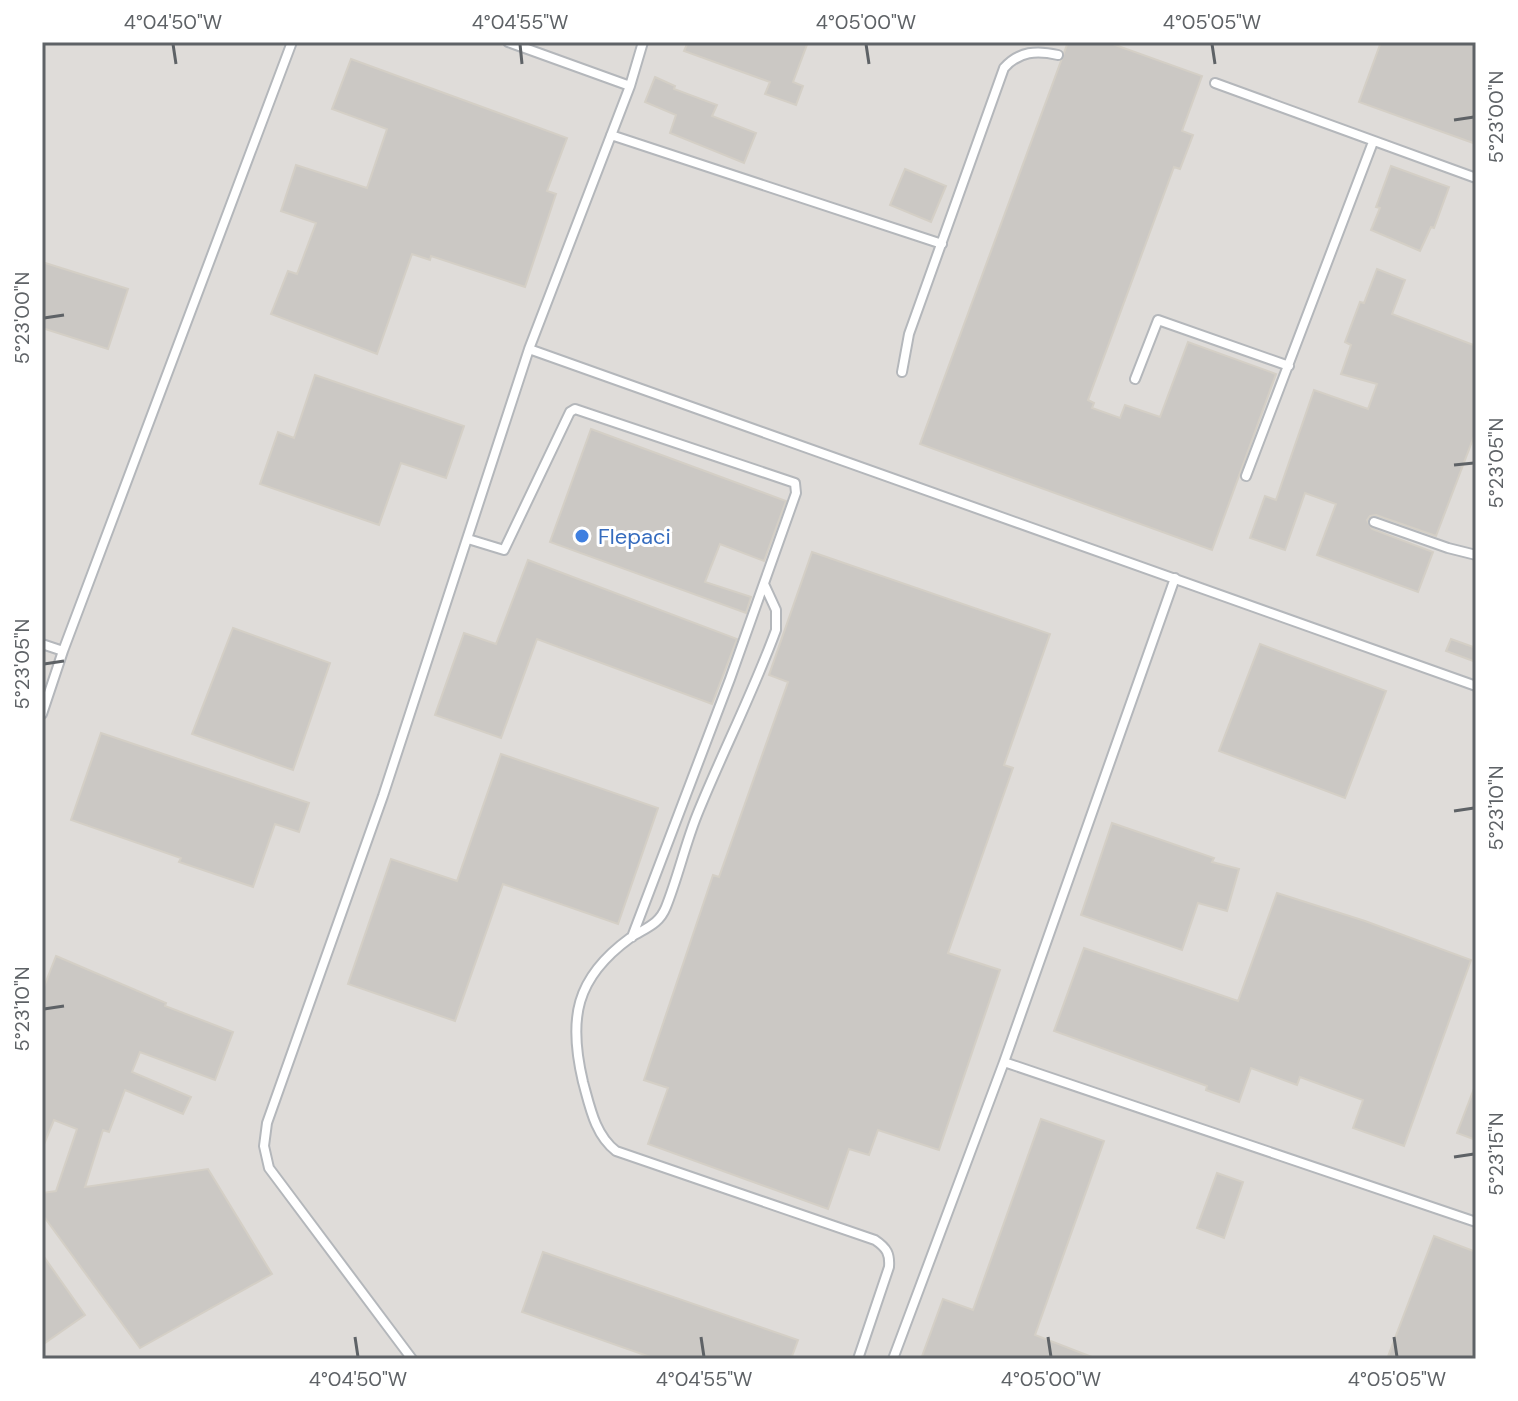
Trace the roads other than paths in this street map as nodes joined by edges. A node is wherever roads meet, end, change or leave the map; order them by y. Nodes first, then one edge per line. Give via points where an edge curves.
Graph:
1 (292, 42) edge
2 (508, 42) edge
3 (643, 42) edge
4 (1058, 55) dead end
5 (1215, 83) dead end
6 (630, 86) junction
7 (611, 135) junction
8 (1373, 142) junction
9 (1476, 178) edge
10 (942, 244) junction
11 (529, 349) junction
12 (1289, 366) junction
13 (902, 372) dead end
14 (1135, 379) dead end
15 (1246, 476) dead end
16 (1374, 522) dead end
17 (468, 539) junction
18 (1476, 555) edge
19 (1175, 578) junction
20 (764, 584) junction
21 (42, 644) edge
22 (63, 651) junction
23 (1476, 686) edge
24 (42, 714) edge
25 (632, 937) junction
26 (1004, 1062) junction
27 (1476, 1222) edge
28 (412, 1359) edge
29 (858, 1359) edge
30 (893, 1359) edge

1 - 22 lane
2 - 6 lane
3 - 6 lane
4 - 10 lane via 1031,52 1004,68
5 - 8 lane
6 - 7 lane
7 - 10 lane
7 - 11 lane
8 - 9 lane
8 - 12 lane
10 - 13 lane via 909,334
11 - 17 lane
11 - 19 lane
12 - 14 lane via 1158,320
12 - 15 lane
16 - 18 lane
17 - 20 lane via 504,550 570,412 580,409 795,483
17 - 28 lane via 267,1123 264,1146 269,1168
19 - 23 lane
19 - 26 lane
20 - 25 lane
20 - 25 lane via 776,610 769,650 697,817 666,908 650,929
21 - 22 lane
22 - 24 lane
25 - 29 lane via 605,960 577,1006 578,1059 599,1133 632,1158 883,1246 889,1267
26 - 27 lane
26 - 30 lane

